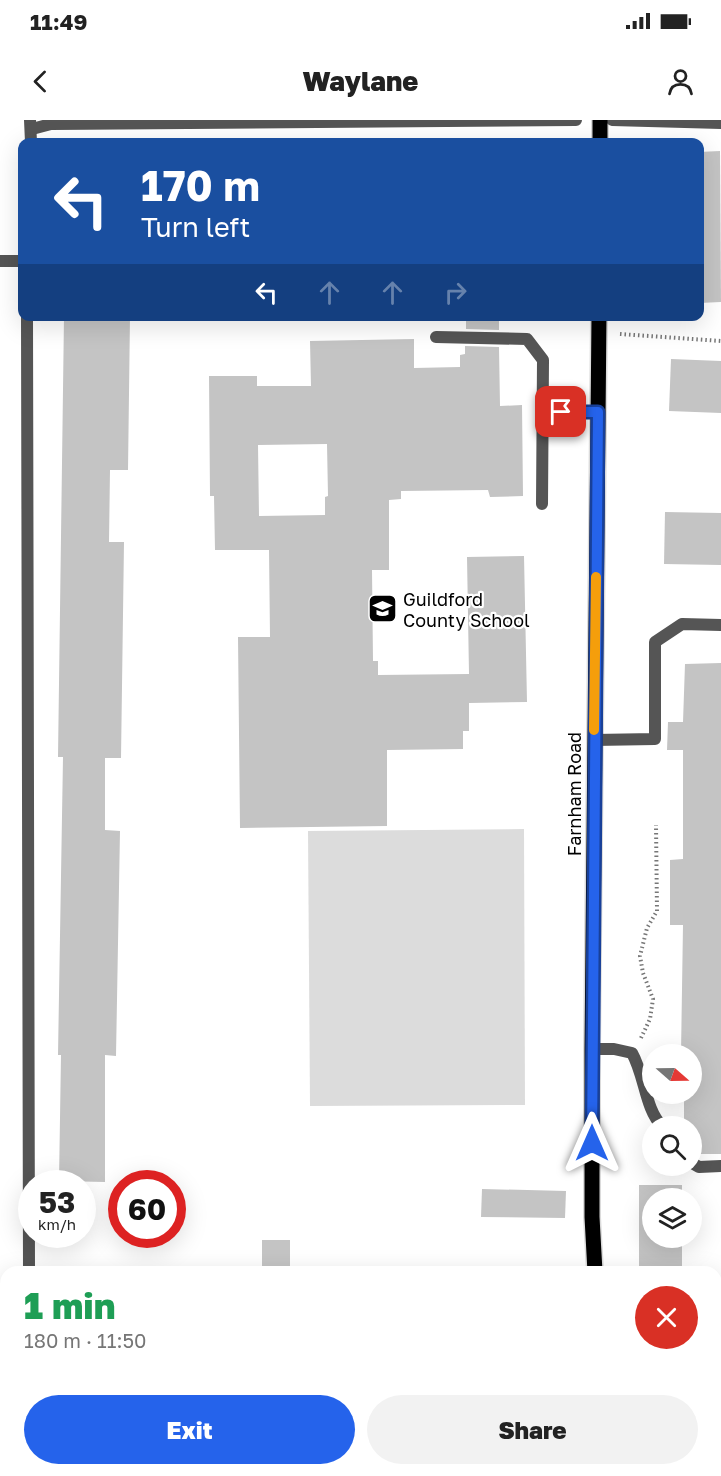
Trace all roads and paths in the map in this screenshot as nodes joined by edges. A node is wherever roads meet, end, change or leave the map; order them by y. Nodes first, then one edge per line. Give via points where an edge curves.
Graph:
1 (576, 120) edge
2 (600, 120) edge
3 (612, 120) edge
4 (721, 123) edge
5 (31, 124) edge
6 (600, 138) edge
7 (0, 261) edge
8 (18, 261) edge
9 (27, 321) edge
10 (599, 321) edge
11 (599, 333) junction
12 (436, 337) dead end
13 (721, 341) edge
14 (543, 412) junction
15 (598, 412) junction
16 (542, 504) dead end
17 (721, 625) edge
18 (594, 740) junction
19 (656, 825) dead end
20 (592, 1049) junction
21 (632, 1053) junction
22 (653, 1116) edge
23 (721, 1166) edge
24 (702, 1167) edge
25 (29, 1266) edge
26 (595, 1266) edge

1 - 5 street
2 - 6 main road
3 - 4 street
7 - 8 street
9 - 25 street
10 - 11 main road, Farnham Road
11 - 13 path
11 - 15 main road, Farnham Road
12 - 14 street via 526,339 543,360
14 - 15 street
14 - 16 street
15 - 18 main road, Farnham Road
17 - 18 street via 682,624 655,642 655,739
18 - 20 main road, Farnham Road
19 - 21 path via 657,911 646,928 640,956 653,999 650,1019
20 - 21 street
20 - 26 main road, Farnham Road
21 - 22 street
23 - 24 street

